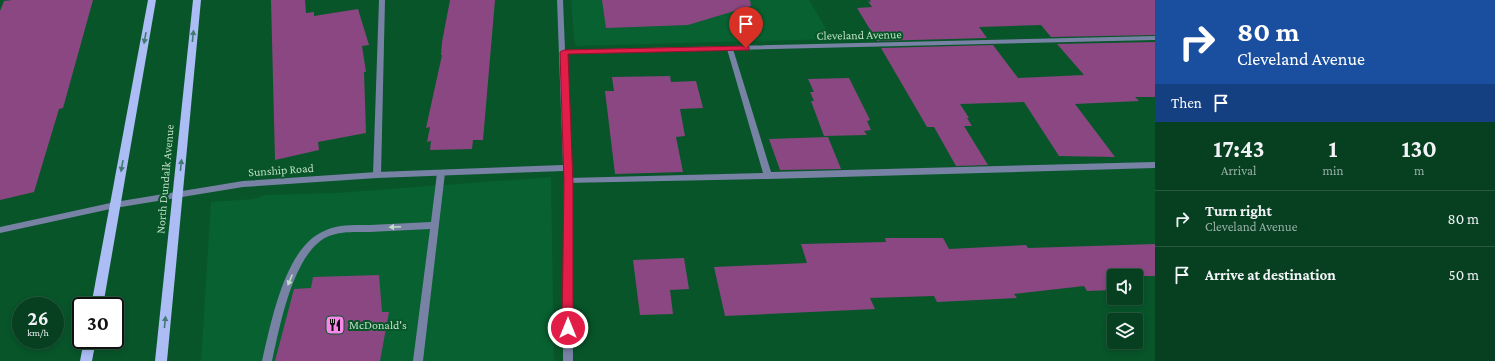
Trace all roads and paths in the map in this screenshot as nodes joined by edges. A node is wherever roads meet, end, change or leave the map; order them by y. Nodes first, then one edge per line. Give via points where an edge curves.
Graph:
1 (152, 0) edge
2 (197, 0) edge
3 (382, 0) edge
4 (560, 0) edge
5 (1155, 38) edge
6 (730, 49) junction
7 (564, 52) junction
8 (1155, 165) edge
9 (568, 168) junction
10 (441, 173) junction
11 (377, 175) junction
12 (768, 176) junction
13 (568, 182) junction
14 (178, 194) junction
15 (115, 205) junction
16 (434, 225) junction
17 (0, 230) edge
18 (98, 297) edge
19 (88, 349) edge
20 (86, 361) edge
21 (161, 361) edge
22 (267, 361) edge
23 (418, 361) edge
24 (568, 361) edge

1 -> 15 main road
14 -> 2 main road, North Dundalk Avenue
3 - 11 street
4 - 7 street
5 - 6 street, Cleveland Avenue
6 - 7 street, Cleveland Avenue
6 - 12 street
7 - 9 street
8 - 12 street
9 - 10 street, Sunship Road
9 - 13 street
10 - 11 street, Sunship Road
10 - 16 street
11 - 14 street, Sunship Road via 243,184
12 - 13 street
13 - 24 street
14 - 15 street, Sunship Road
21 -> 14 main road, North Dundalk Avenue
15 - 17 street, Sunship Road
15 - 18 main road
16 -> 22 street via 341,230 324,235 314,242 297,264 283,298
16 - 23 street
19 - 20 main road

